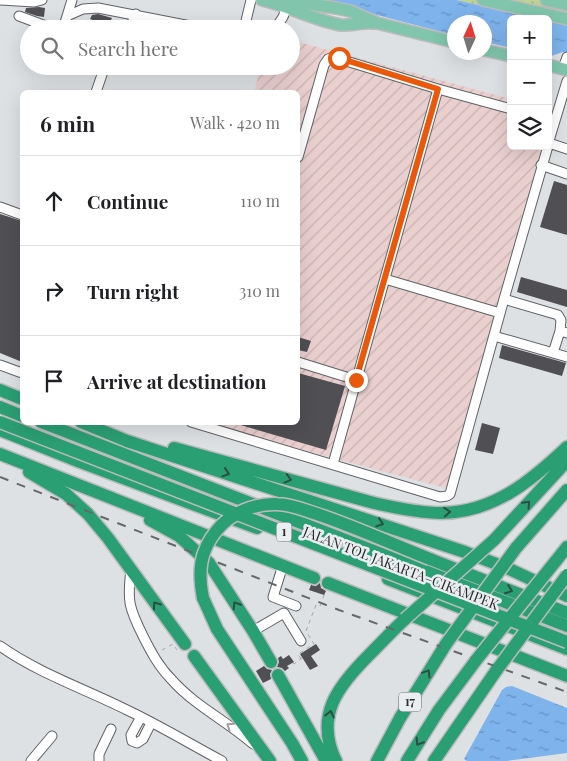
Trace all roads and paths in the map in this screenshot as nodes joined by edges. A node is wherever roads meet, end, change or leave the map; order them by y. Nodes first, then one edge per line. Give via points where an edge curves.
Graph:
1 (0, 0) edge
2 (42, 0) edge
3 (72, 0) edge
4 (251, 0) edge
5 (262, 0) edge
6 (483, 0) edge
7 (546, 0) edge
8 (285, 5) junction
9 (567, 5) edge
10 (136, 14) junction
11 (19, 16) dead end
12 (67, 16) junction
13 (567, 18) edge
14 (30, 20) edge
15 (66, 20) edge
16 (133, 20) edge
17 (164, 20) edge
18 (246, 20) edge
19 (281, 20) edge
20 (447, 40) edge
21 (492, 52) edge
22 (507, 55) edge
23 (567, 57) edge
24 (552, 66) edge
25 (565, 69) edge
26 (102, 75) edge
27 (567, 82) edge
28 (438, 89) junction
29 (97, 90) edge
30 (507, 108) edge
31 (552, 121) edge
32 (552, 145) edge
33 (567, 149) edge
34 (300, 150) edge
35 (546, 150) edge
36 (541, 165) junction
37 (567, 174) edge
38 (0, 206) edge
39 (20, 214) edge
40 (385, 279) junction
41 (504, 299) junction
42 (500, 313) junction
43 (563, 332) edge
44 (494, 336) junction
45 (554, 354) junction
46 (567, 357) edge
47 (300, 363) edge
48 (0, 365) edge
49 (20, 372) edge
50 (356, 380) junction
51 (0, 390) edge
52 (20, 398) edge
53 (0, 407) edge
54 (0, 414) edge
55 (20, 415) edge
56 (0, 422) edge
57 (20, 422) edge
58 (28, 425) edge
59 (49, 425) edge
60 (88, 425) edge
61 (99, 425) edge
62 (201, 425) edge
63 (0, 430) edge
64 (567, 447) edge
65 (0, 455) edge
66 (567, 461) edge
67 (332, 464) junction
68 (567, 490) edge
69 (106, 496) junction
70 (567, 547) edge
71 (283, 565) junction
72 (131, 570) junction
73 (567, 575) edge
74 (314, 578) dead end
75 (326, 589) joint
76 (567, 596) edge
77 (296, 606) dead end
78 (567, 613) edge
79 (567, 626) edge
80 (253, 631) junction
81 (567, 634) edge
82 (301, 641) dead end
83 (567, 642) edge
84 (0, 646) edge
85 (181, 647) joint
86 (567, 649) edge
87 (162, 650) dead end
88 (194, 656) dead end
89 (271, 662) dead end
90 (293, 663) dead end
91 (498, 668) junction
92 (278, 675) dead end
93 (567, 676) edge
94 (141, 717) junction
95 (152, 723) junction
96 (111, 729) dead end
97 (52, 736) dead end
98 (269, 759) edge
99 (31, 761) edge
100 (99, 761) edge
101 (222, 761) edge
102 (302, 761) edge
103 (326, 761) edge
104 (336, 761) edge
105 (377, 761) edge
106 (407, 761) edge
107 (434, 761) edge
108 (445, 761) edge

1 - 2 street
3 - 12 street
4 - 18 street
5 - 8 main road
6 - 13 main road
7 - 9 main road
8 - 19 street
8 - 20 main road via 320,20 343,25 377,23
10 - 12 street via 91,8
10 - 16 street
10 - 17 street
11 - 14 street
12 - 15 street
21 - 22 main road
23 - 25 street
24 - 25 main road
26 - 29 street
27 - 31 street
28 - 30 street
28 - 34 street via 339,58 328,59
28 - 40 street
32 - 33 street
35 - 36 street
36 - 37 street
36 - 41 street
38 - 39 street
40 - 42 street
40 - 50 street
41 - 42 street
41 - 43 street via 558,315
42 - 44 street
43 - 45 street
44 - 45 street
44 - 67 street via 450,494 440,497
45 - 46 street
47 - 50 street
48 - 49 street
50 - 67 street
51 - 52 highway
53 - 55 highway
54 - 57 highway, 1, bridge
56 - 83 highway, 1, bridge
58 - 81 highway, 1, bridge
59 - 79 highway, JALAN TOL JAKARTA–CIKAMPEK / 1
60 -> 76 highway via 136,444 465,552
61 -> 64 highway via 139,439 399,509 442,513 480,506 513,492
62 - 67 street
63 - 86 highway, JALAN TOL JAKARTA–CIKAMPEK / 1
65 - 69 highway
65 - 72 highway via 66,494 88,514
104 -> 66 highway, bridge via 328,741 329,716 337,693 352,672 405,619 494,540
105 -> 68 highway, 17, bridge via 446,644 516,548
69 - 71 highway
80 -> 69 highway via 208,563 179,536
70 -> 106 highway, 17, bridge via 477,658
71 - 74 highway
71 - 77 street via 274,597
85 -> 72 highway
98 -> 72 street via 163,671 131,611 128,590
73 - 91 highway, bridge
75 - 90 path via 306,631 314,644 298,654 302,659
75 - 93 highway
102 -> 78 highway, bridge via 217,629 202,598 202,557 210,538 237,513 256,506 277,504 298,508
80 - 82 street via 284,613
80 - 89 highway
84 - 94 street via 56,677
85 - 87 path via 173,644
88 - 98 highway
91 - 107 highway
91 - 108 highway
92 - 103 highway
94 - 95 street
94 - 95 street via 131,735 132,741 137,743 143,739
95 - 101 street
96 - 100 street
97 - 99 street

